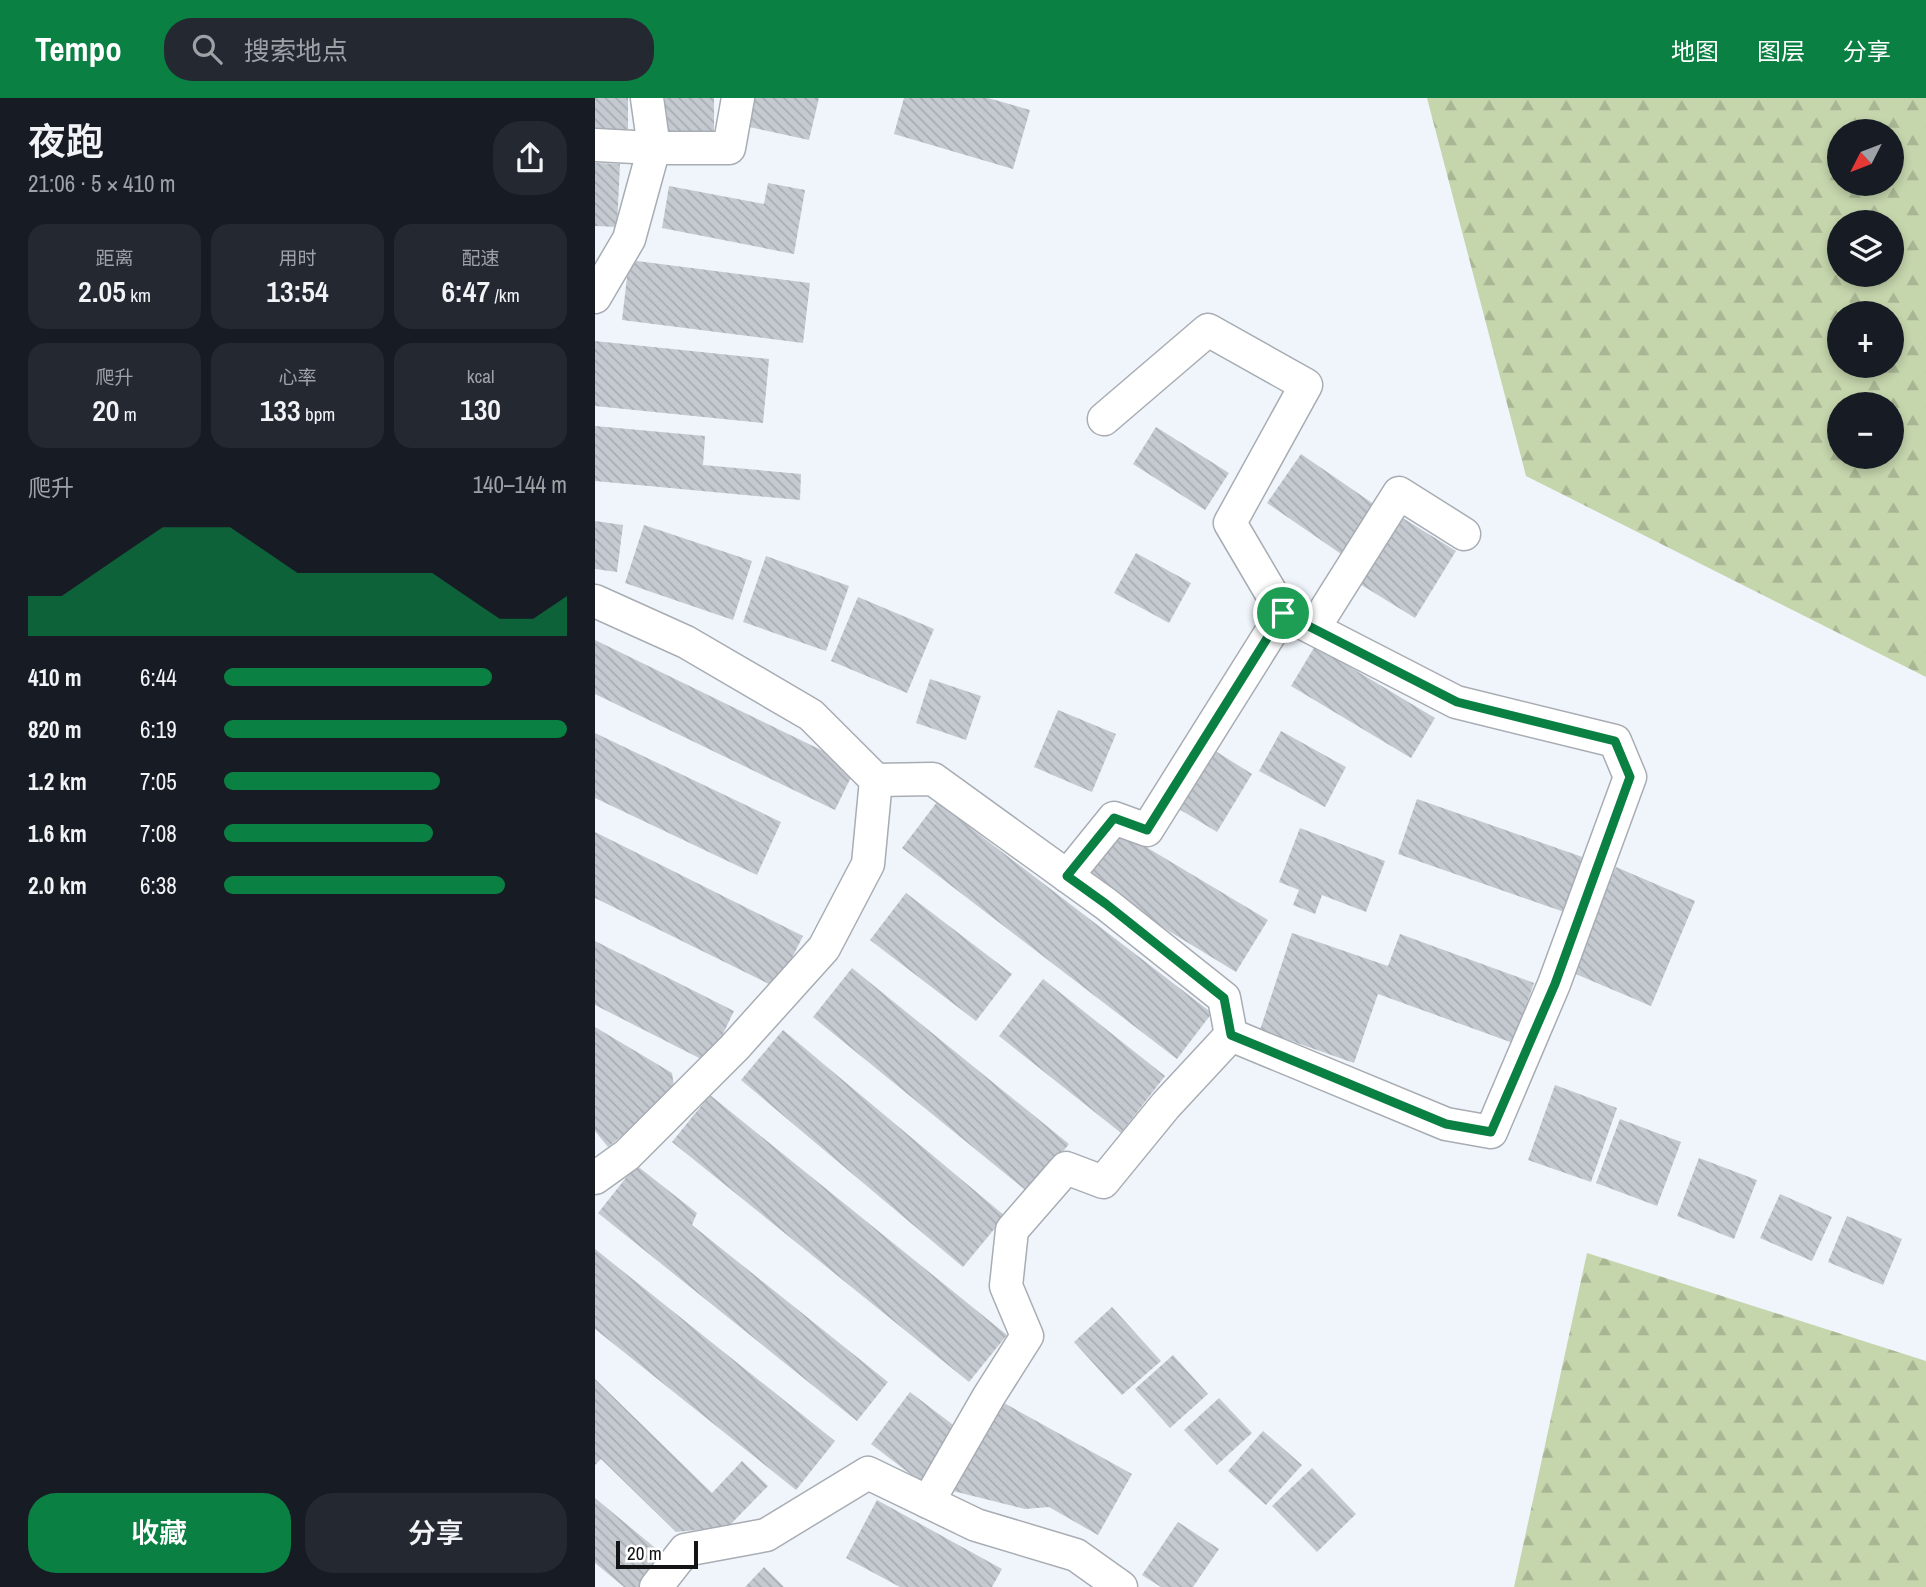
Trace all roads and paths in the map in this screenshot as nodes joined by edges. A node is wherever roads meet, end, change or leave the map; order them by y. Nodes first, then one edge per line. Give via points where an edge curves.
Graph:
1 (647, 98) edge
2 (738, 98) edge
3 (595, 145) edge
4 (654, 148) junction
5 (595, 297) edge
6 (1104, 419) dead end
7 (1464, 534) dead end
8 (595, 601) edge
9 (1283, 613) junction
10 (1314, 628) junction
11 (876, 780) junction
12 (1067, 876) junction
13 (1231, 1035) junction
14 (595, 1178) edge
15 (928, 1503) junction
16 (656, 1587) edge
17 (1121, 1587) edge

1 - 4 street
2 - 4 street via 729,148
3 - 4 street
4 - 5 street via 629,239
6 - 9 street via 1208,330 1306,385 1230,523
7 - 10 street via 1399,492
8 - 11 street via 686,642 811,715
9 - 10 street
9 - 12 street via 1147,830 1114,818
10 - 13 street via 1457,702 1615,741 1630,777 1555,984 1491,1132 1446,1124
11 - 12 street via 933,779
11 - 14 street via 868,864 824,948 734,1048 627,1154
12 - 13 street via 1224,998
13 - 15 street via 1103,1182 1066,1167 1011,1230 1006,1286 1027,1336
15 - 16 street via 868,1473 766,1535 685,1550
15 - 17 street via 976,1525 1076,1555

